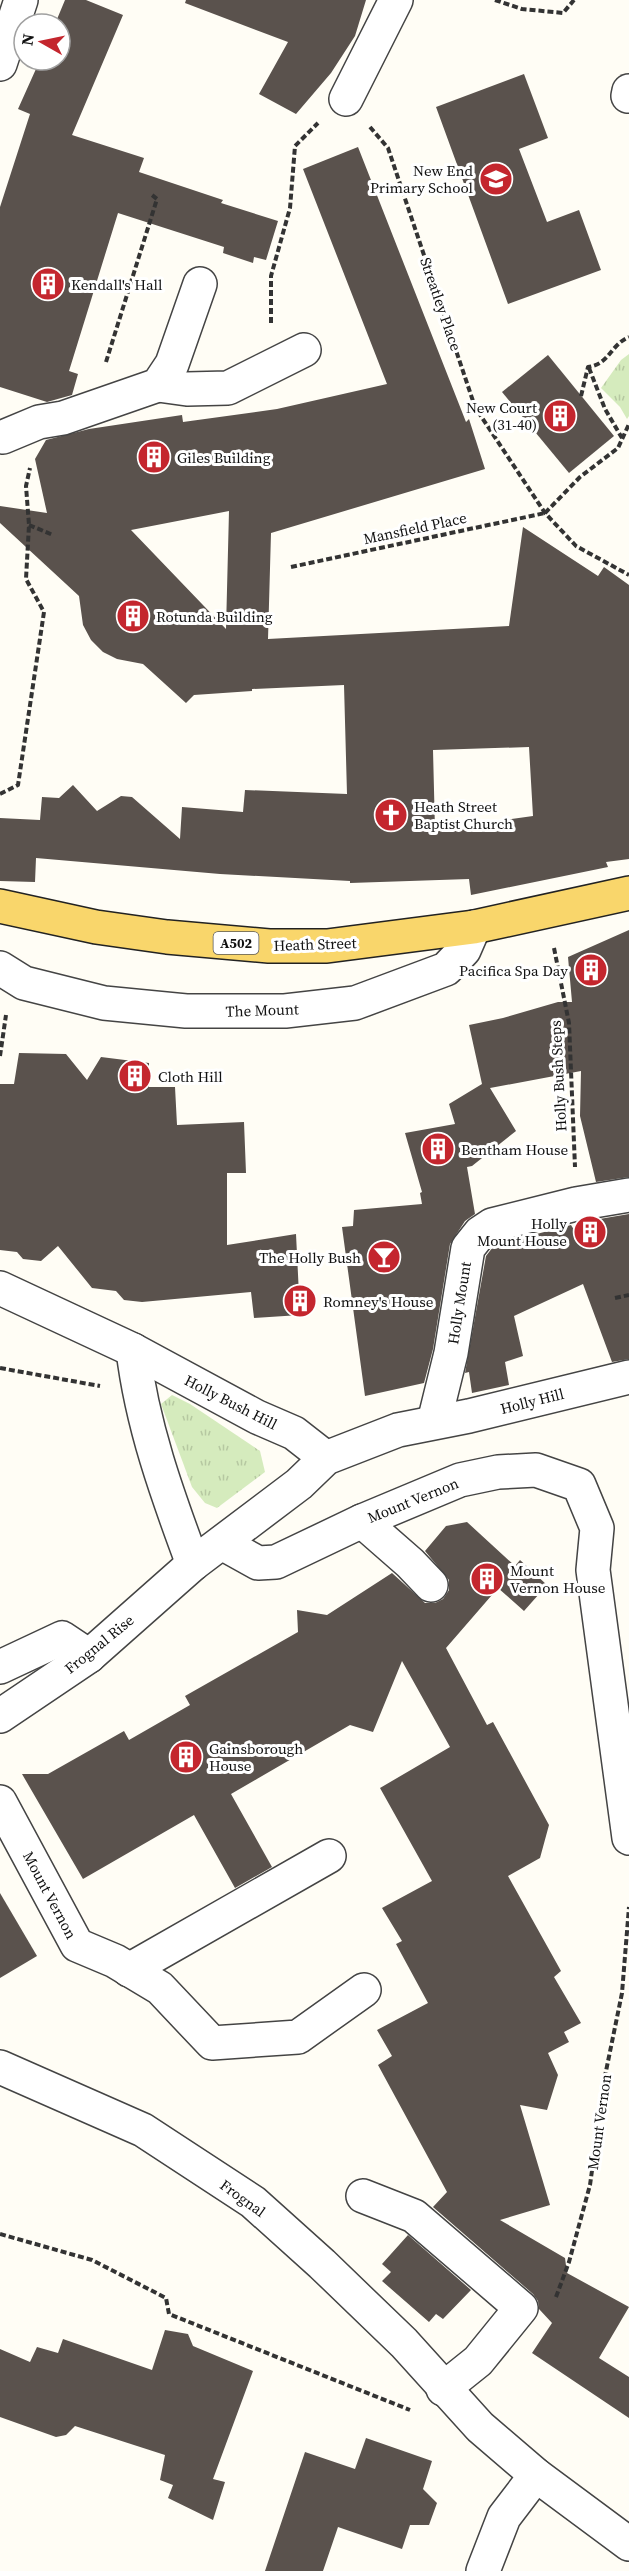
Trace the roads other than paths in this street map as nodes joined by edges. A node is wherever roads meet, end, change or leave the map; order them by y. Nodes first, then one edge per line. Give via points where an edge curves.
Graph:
1 (21, 0) edge
2 (396, 0) edge
3 (0, 64) edge
4 (346, 99) road end
5 (200, 284) dead end
6 (304, 350) dead end
7 (158, 385) junction
8 (3, 437) dead end
9 (629, 893) edge
10 (0, 906) edge
11 (474, 927) junction
12 (9, 982) edge
13 (629, 1195) edge
14 (0, 1288) edge
15 (133, 1350) junction
16 (629, 1377) edge
17 (434, 1422) junction
18 (326, 1458) junction
19 (362, 1521) junction
20 (222, 1543) junction
21 (193, 1564) junction
22 (431, 1585) dead end
23 (89, 1656) junction
24 (0, 1667) edge
25 (0, 1716) edge
26 (0, 1802) edge
27 (629, 1838) edge
28 (329, 1856) dead end
29 (129, 1970) junction
30 (364, 1990) dead end
31 (0, 2067) edge
32 (363, 2196) dead end
33 (443, 2389) junction
34 (536, 2475) junction
35 (629, 2544) edge
36 (483, 2571) edge

1 - 3 street
2 - 4 street
5 - 7 street via 172,364
6 - 7 street via 228,388
7 - 8 street
9 - 11 main road, Heath Street / A502
10 - 11 main road, Heath Street / A502 via 96,927 269,946 327,946
11 - 12 street, The Mount via 464,950 446,969 343,1004 285,1011 186,1011 104,1003
13 - 17 street, Holly Mount via 492,1225 480,1233 468,1248
14 - 15 street, Holly Bush Hill
15 - 18 street, Holly Bush Hill via 294,1433
15 - 21 street via 160,1476
16 - 17 street, Holly Hill
17 - 18 street via 398,1430
18 - 20 street via 299,1484
19 - 20 street, Mount Vernon via 276,1562 258,1563
19 - 22 street
19 - 27 street, Mount Vernon via 460,1480 498,1472 536,1470 579,1485 597,1528 592,1570
20 - 21 street
21 - 23 street, Frognal Rise
23 - 24 street via 62,1638
23 - 25 street, Frognal Rise
26 - 29 street, Mount Vernon via 77,1945
28 - 29 street
29 - 30 street, Mount Vernon via 160,1988 212,2043 298,2037
31 - 33 street, Frognal via 142,2130 253,2202 404,2343
32 - 33 street via 414,2216 521,2308 478,2361
33 - 34 street, Frognal
34 - 35 street, Frognal
34 - 36 street via 504,2517

